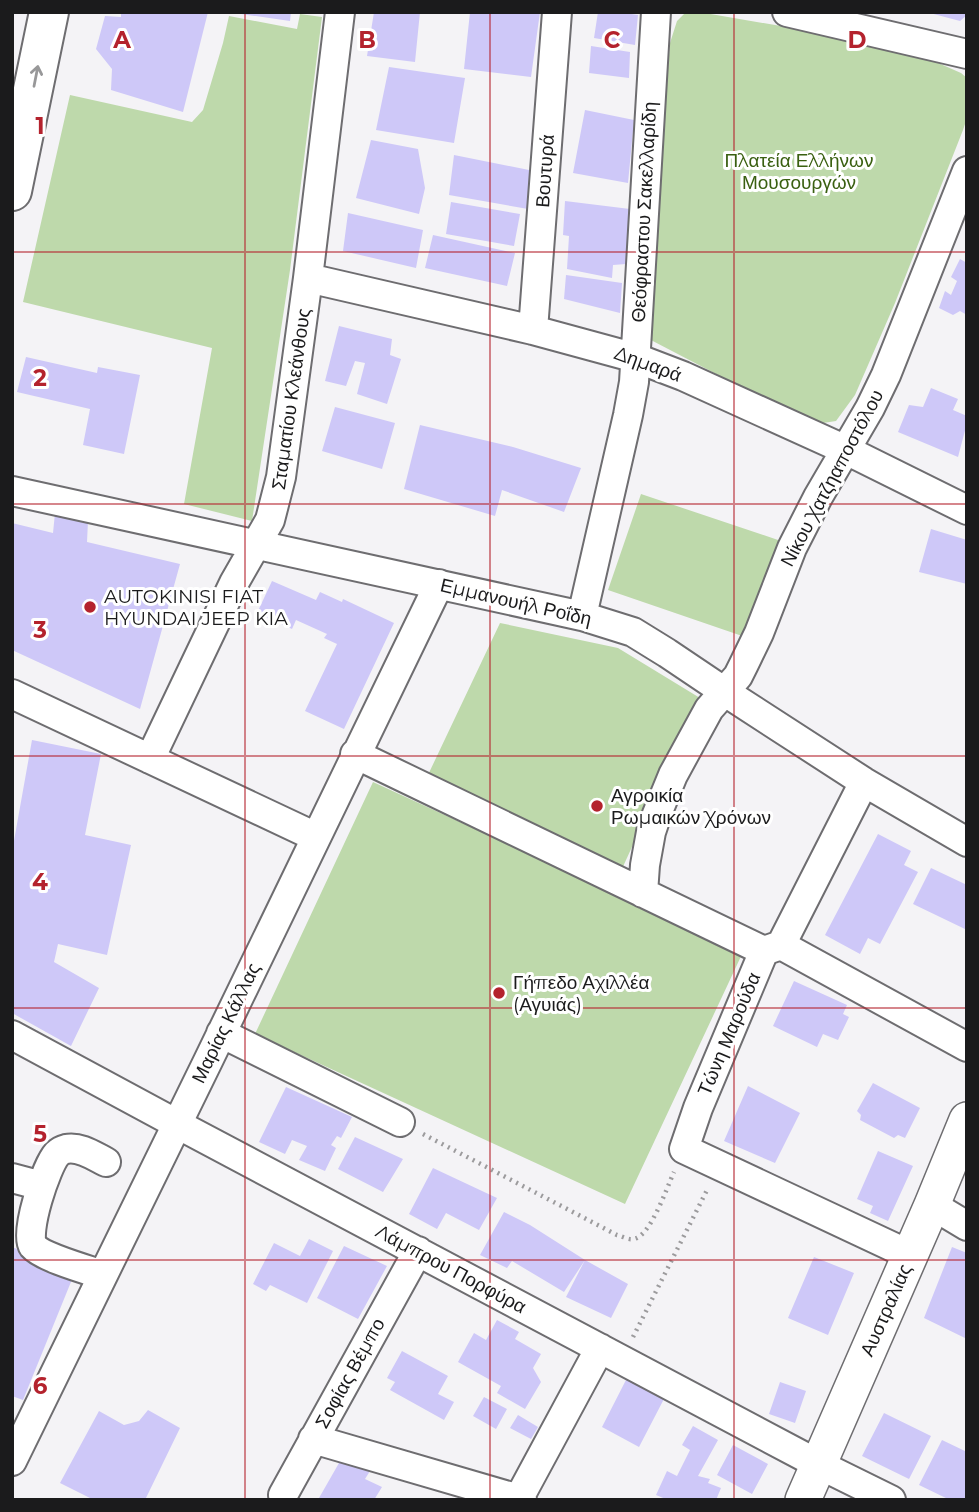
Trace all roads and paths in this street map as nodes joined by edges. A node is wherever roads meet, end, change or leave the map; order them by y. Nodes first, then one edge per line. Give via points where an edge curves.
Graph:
1 (49, 12) edge
2 (340, 12) edge
3 (557, 12) edge
4 (656, 12) edge
5 (787, 12) edge
6 (967, 54) edge
7 (967, 171) edge
8 (12, 191) edge
9 (957, 227) edge
10 (308, 278) junction
11 (533, 330) junction
12 (636, 358) junction
13 (846, 450) junction
14 (12, 491) edge
15 (967, 510) edge
16 (258, 544) junction
17 (439, 583) junction
18 (582, 616) junction
19 (725, 692) junction
20 (12, 694) edge
21 (355, 754) junction
22 (150, 759) junction
23 (864, 782) junction
24 (316, 836) junction
25 (967, 842) edge
26 (643, 892) junction
27 (772, 948) junction
28 (221, 1032) junction
29 (12, 1035) edge
30 (967, 1046) edge
31 (967, 1120) edge
32 (400, 1122) joint
33 (177, 1124) junction
34 (684, 1149) junction
35 (106, 1162) dead end
36 (719, 1166) junction
37 (12, 1178) edge
38 (42, 1186) junction
39 (932, 1205) junction
40 (967, 1226) edge
41 (418, 1251) junction
42 (910, 1255) junction
43 (103, 1275) junction
44 (611, 1354) junction
45 (313, 1439) junction
46 (12, 1461) edge
47 (818, 1464) junction
48 (283, 1496) dead end
49 (520, 1499) edge
50 (803, 1500) edge
51 (891, 1500) edge

8 -> 1 highway
2 - 10 street, Σταματίου Κλεάνθους
3 - 11 street, Βουτυρά
4 - 12 street, Θεόφραστου Σακελλαρίδη
5 - 6 street
7 - 9 street, Νίκου Χατζηαποστόλου
9 - 13 street, Νίκου Χατζηαποστόλου
10 - 11 street, Δημαρά
10 - 16 street, Σταματίου Κλεάνθους via 281,477 270,520
11 - 12 street, Δημαρά
12 - 13 street, Δημαρά
12 - 18 street, Θεόφραστου Σακελλαρίδη via 628,415
13 - 15 street, Δημαρά
13 - 19 street, Νίκου Χατζηαποστόλου via 818,496 759,633
14 - 16 street, Εμμανουήλ Ροΐδη
16 - 17 street, Εμμανουήλ Ροΐδη
16 - 22 street, Σταματίου Κλεάνθους
17 - 18 street, Εμμανουήλ Ροΐδη
17 - 21 street, Μαρίας Κάλλας
18 - 19 street, Εμμανουήλ Ροΐδη via 633,632
19 - 23 street, Εμμανουήλ Ροΐδη
19 - 26 street, Νίκου Χατζηαποστόλου via 701,722 662,799 648,846
20 - 22 street
21 - 24 street, Μαρίας Κάλλας
21 - 26 street
22 - 24 street
23 - 25 street, Εμμανουήλ Ροΐδη
23 - 27 street, Τώνη Μαρούδα
24 - 28 street, Μαρίας Κάλλας
26 - 27 street
27 - 30 street
27 - 34 street, Τώνη Μαρούδα via 698,1108
28 - 32 street
28 - 33 street, Μαρίας Κάλλας
29 - 33 street, Λάμπρου Πορφύρα
31 - 39 main road, Αυστραλίας
32 - 34 path via 631,1240 651,1223
33 - 41 street, Λάμπρου Πορφύρα
33 - 43 street, Μαρίας Κάλλας
34 - 36 street
35 - 38 street via 68,1148 58,1152
36 - 42 street
36 - 44 path
37 - 38 street
38 - 43 street via 32,1223 34,1248
39 - 40 street
39 - 42 main road, Αυστραλίας
41 - 44 street, Λάμπρου Πορφύρα
41 - 45 street, Σοφίας Βέμπο
42 - 47 main road, Αυστραλίας
43 - 46 street, Μαρίας Κάλλας
44 - 47 street, Λάμπρου Πορφύρα
44 - 49 street
45 - 48 street, Σοφίας Βέμπο
45 - 49 street
47 - 50 main road, Αυστραλίας
47 - 51 street, Λάμπρου Πορφύρα

